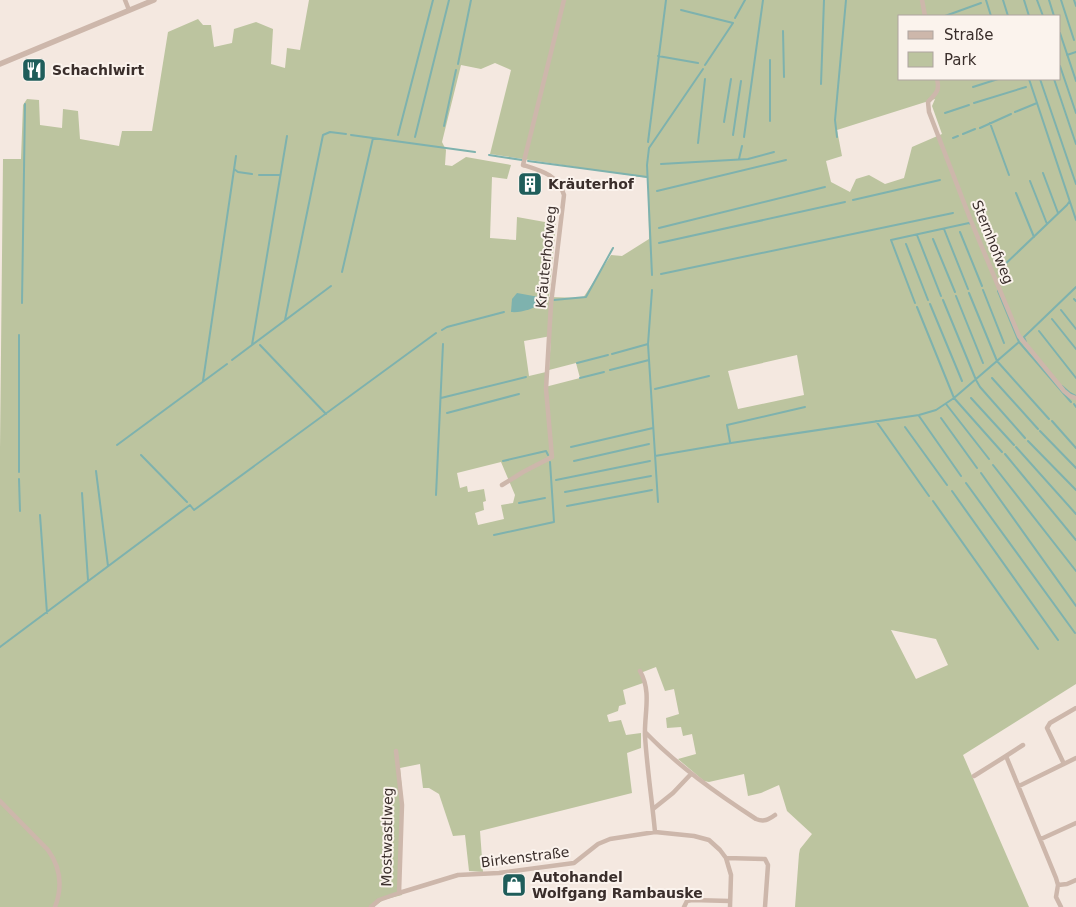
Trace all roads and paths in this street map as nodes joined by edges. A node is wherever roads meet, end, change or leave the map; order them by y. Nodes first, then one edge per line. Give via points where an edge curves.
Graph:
1 (125, 0) edge
2 (154, 0) edge
3 (564, 0) edge
4 (922, 0) edge
5 (129, 10) junction
6 (925, 15) edge
7 (0, 64) edge
8 (938, 80) edge
9 (1076, 398) edge
10 (502, 485) dead end
11 (640, 671) dead end
12 (1076, 708) edge
13 (645, 732) junction
14 (1023, 745) dead end
15 (396, 751) dead end
16 (1006, 756) junction
17 (1076, 758) edge
18 (1064, 764) junction
19 (691, 774) junction
20 (974, 776) dead end
21 (1019, 786) junction
22 (0, 801) edge
23 (653, 809) junction
24 (775, 816) dead end
25 (1076, 823) edge
26 (655, 832) junction
27 (1041, 839) junction
28 (726, 858) junction
29 (1076, 880) edge
30 (1058, 884) junction
31 (399, 893) junction
32 (730, 904) edge
33 (55, 907) edge
34 (370, 907) edge
35 (684, 907) edge
36 (765, 907) edge
37 (1060, 907) edge

1 - 5 street
2 - 5 street
3 - 10 street, Kräuterhofweg via 523,164 554,177 564,195 551,304 546,389 552,457
4 - 6 street
5 - 7 street
8 - 9 street, Sternhofweg via 937,93 928,102 929,112 1019,336 1064,391
11 - 13 street via 648,702
12 - 18 street via 1047,728
13 - 19 street
13 - 23 street
14 - 16 street
15 - 31 street, Mostwastlweg via 402,805
16 - 20 street
16 - 21 street
17 - 18 street
18 - 21 street
19 - 23 street
19 - 24 street via 756,819 762,821
21 - 27 street
22 - 33 street via 55,859 60,878
23 - 26 street
25 - 27 street
26 - 28 street, Birkenstraße via 709,840
26 - 31 street, Birkenstraße via 610,839 574,863 458,875
27 - 30 street
28 - 32 street via 732,875
28 - 36 street via 765,858 768,865
29 - 30 street
30 - 37 street via 1055,893
31 - 34 street, Mostwastlweg
32 - 35 street via 692,900 687,901

